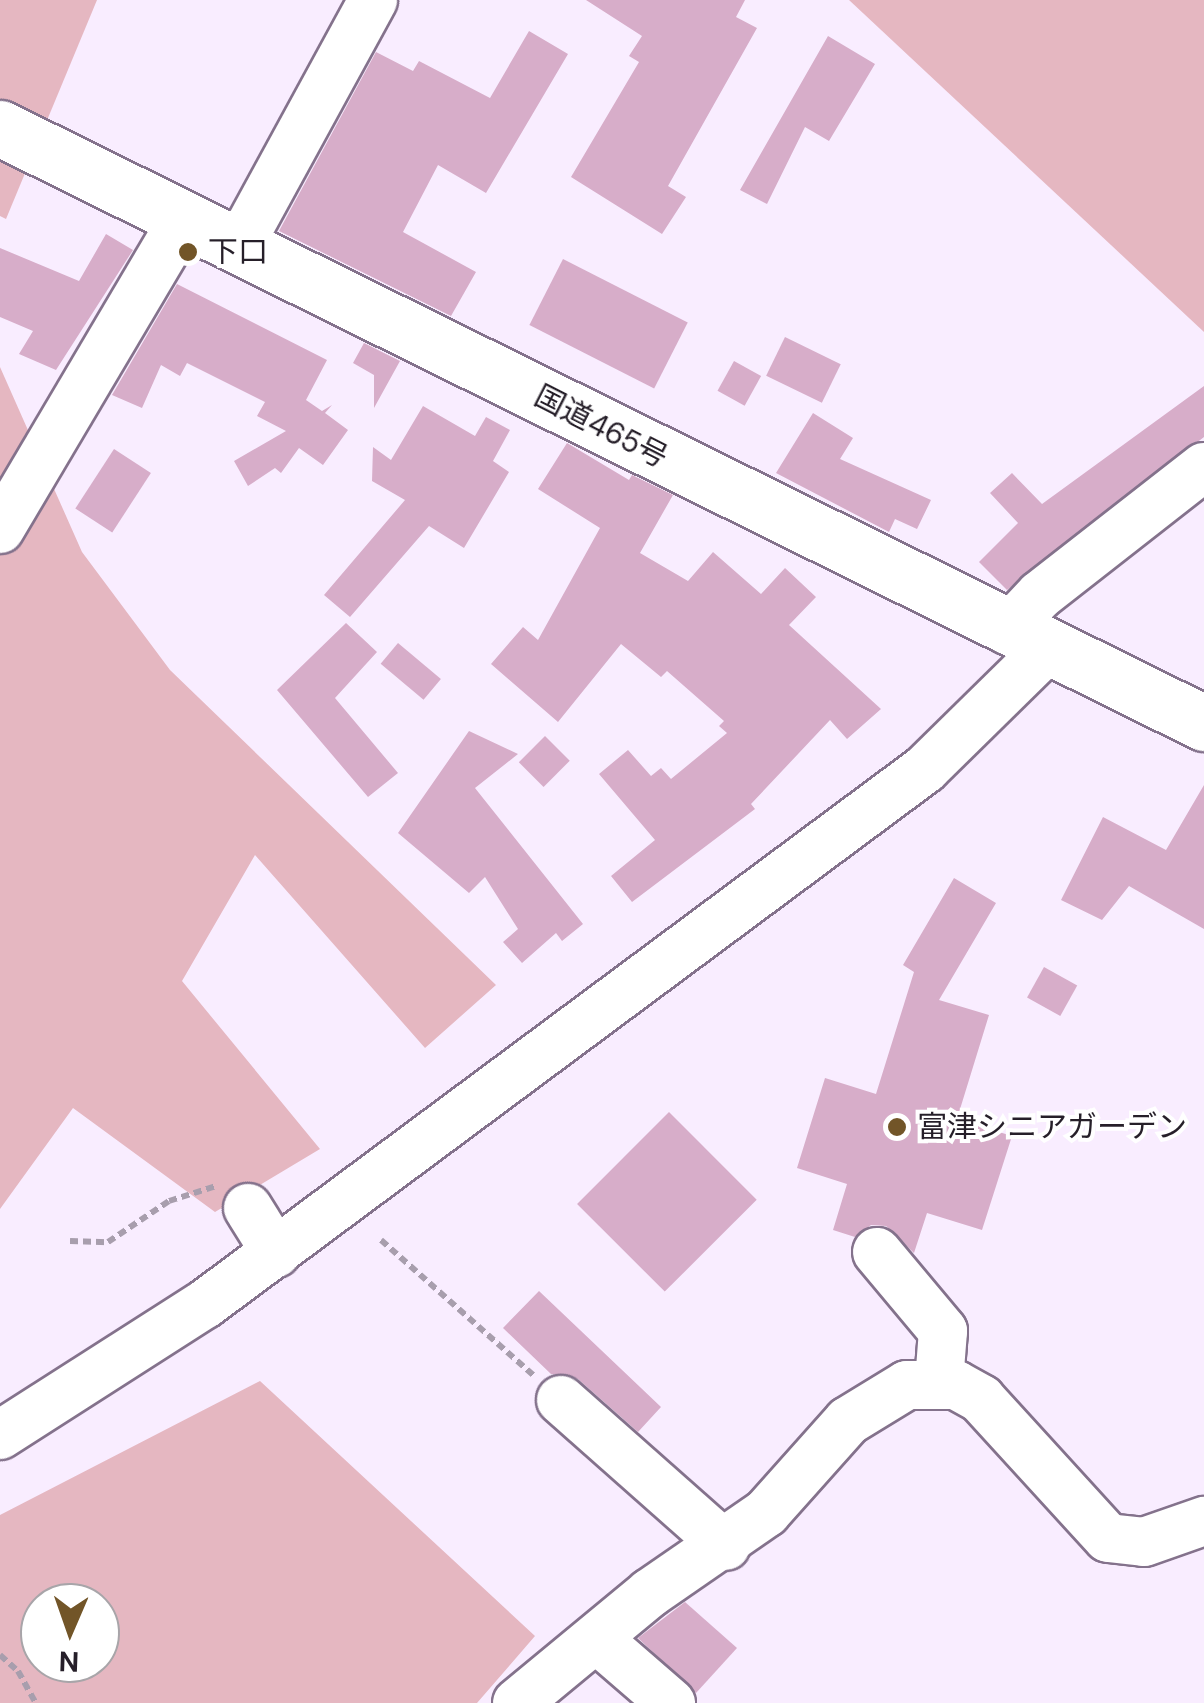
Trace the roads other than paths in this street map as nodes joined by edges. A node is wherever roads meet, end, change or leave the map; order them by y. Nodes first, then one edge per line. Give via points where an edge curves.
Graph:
1 (373, 0) edge
2 (0, 128) edge
3 (183, 218) junction
4 (239, 246) junction
5 (1204, 467) edge
6 (0, 529) edge
7 (1027, 640) junction
8 (1204, 723) edge
9 (248, 1208) road end
10 (877, 1252) dead end
11 (276, 1253) junction
12 (938, 1382) junction
13 (561, 1400) road end
14 (0, 1435) edge
15 (1204, 1520) edge
16 (726, 1546) junction
17 (597, 1639) junction
18 (518, 1703) edge
19 (671, 1703) edge

1 - 4 street
2 - 3 highway, 国道465号
3 - 4 highway, 国道465号
3 - 6 street
4 - 7 highway, 国道465号
5 - 7 street via 1040,595
7 - 8 highway, 国道465号
7 - 11 street via 925,769
9 - 11 street
10 - 12 street via 943,1331
11 - 14 street
12 - 15 street via 981,1400 1108,1538 1144,1542
12 - 16 street via 908,1385 848,1421 766,1513
13 - 16 street
16 - 17 street via 650,1593
17 - 18 street
17 - 19 street

